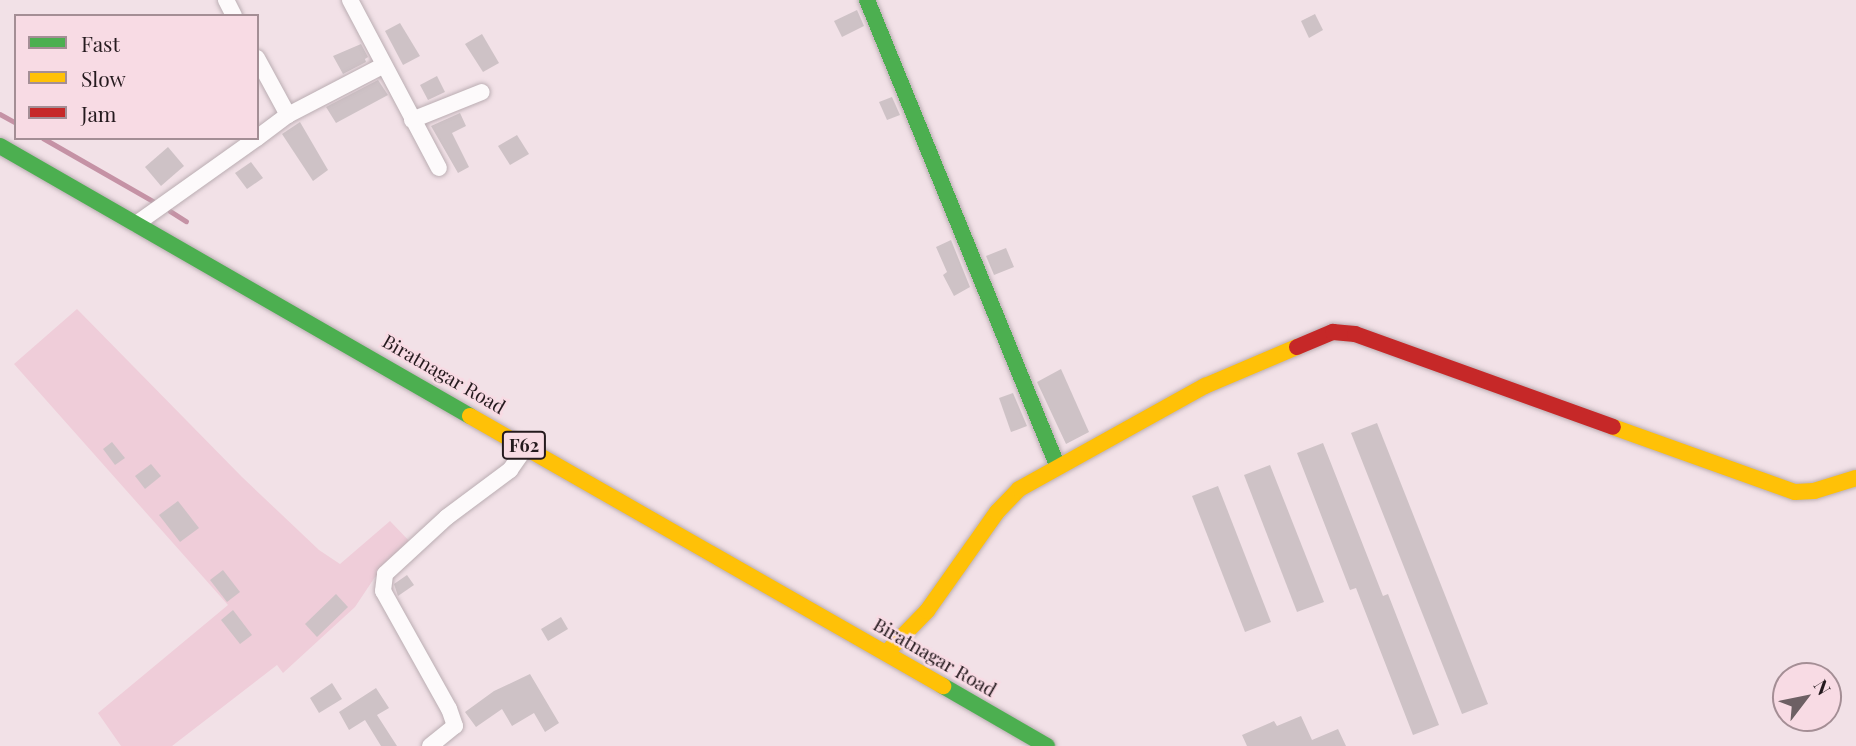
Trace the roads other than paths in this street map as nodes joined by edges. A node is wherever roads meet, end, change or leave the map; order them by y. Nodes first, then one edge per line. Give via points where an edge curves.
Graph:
1 (350, 0) edge
2 (867, 0) edge
3 (259, 62) edge
4 (382, 66) junction
5 (482, 92) dead end
6 (288, 115) junction
7 (412, 120) junction
8 (259, 137) edge
9 (254, 140) edge
10 (0, 146) edge
11 (439, 168) dead end
12 (136, 225) junction
13 (527, 446) junction
14 (1057, 465) junction
15 (1856, 478) edge
16 (886, 653) junction
17 (430, 746) edge
18 (1047, 746) edge

1 - 4 street
2 - 14 street
3 - 6 street
4 - 6 street
4 - 7 street
5 - 7 street
6 - 8 street
7 - 11 street
9 - 12 street
10 - 12 street, Biratnagar Road / F62
12 - 13 street, Biratnagar Road / F62
13 - 16 street, Biratnagar Road / F62
13 - 17 street via 510,470 385,574 383,591 455,726
14 - 15 street via 1205,386 1333,332 1354,334 1795,492
14 - 16 street via 1019,489 997,512 927,611
16 - 18 street, Biratnagar Road / F62

